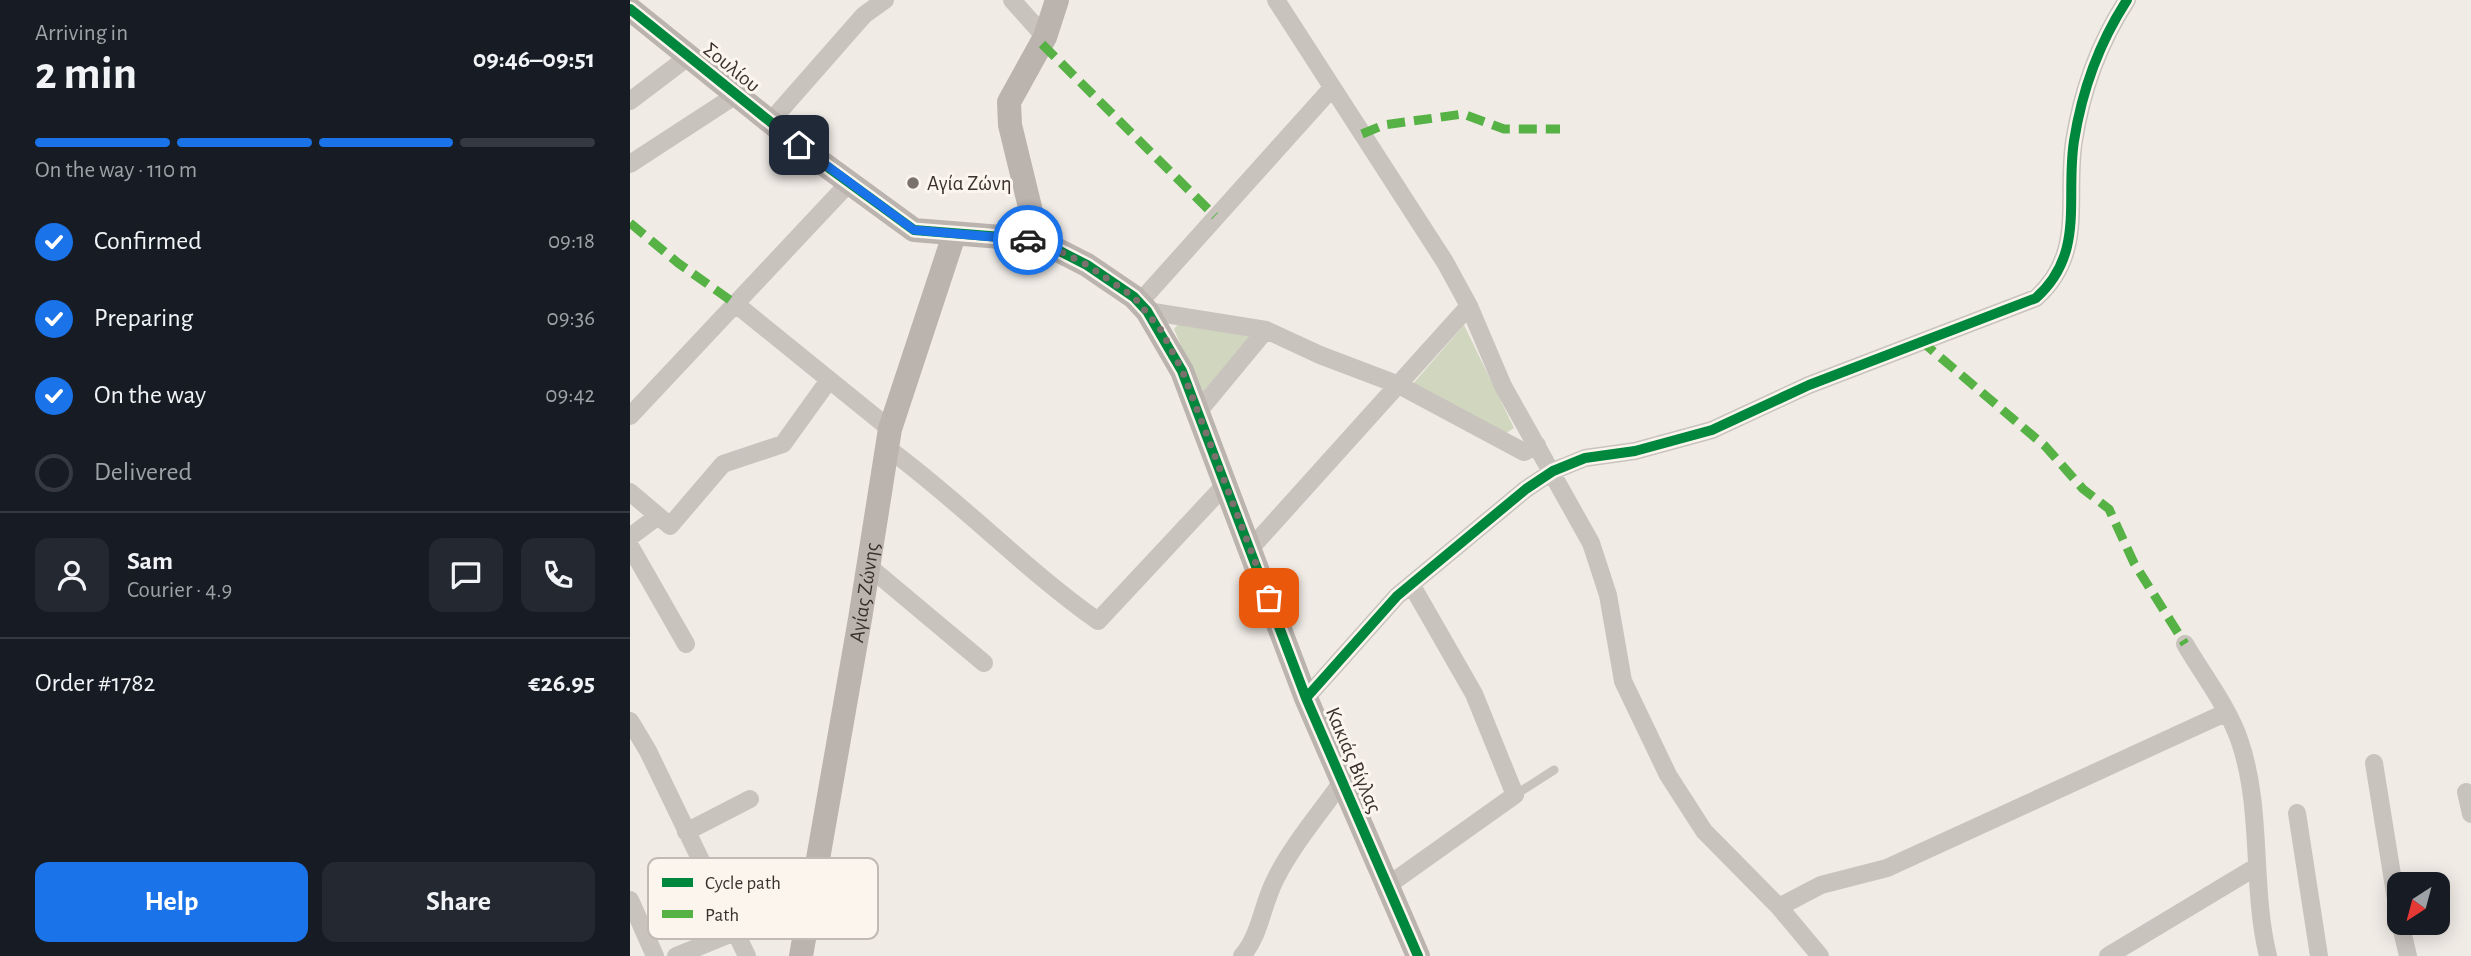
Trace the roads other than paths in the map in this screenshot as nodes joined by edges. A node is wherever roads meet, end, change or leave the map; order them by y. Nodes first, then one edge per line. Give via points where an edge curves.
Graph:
1 (885, 0) edge
2 (1012, 0) edge
3 (1056, 0) edge
4 (1276, 0) edge
5 (2127, 0) edge
6 (630, 9) edge
7 (1045, 37) junction
8 (688, 57) junction
9 (1332, 88) junction
10 (736, 95) junction
11 (630, 101) edge
12 (770, 122) junction
13 (630, 164) edge
14 (848, 184) junction
15 (954, 235) junction
16 (1038, 240) junction
17 (737, 305) junction
18 (1469, 306) junction
19 (1143, 307) junction
20 (1266, 330) junction
21 (830, 380) junction
22 (1399, 385) junction
23 (1198, 412) junction
24 (630, 416) edge
25 (888, 438) junction
26 (1530, 449) junction
27 (1546, 475) junction
28 (1225, 485) junction
29 (630, 492) edge
30 (658, 516) junction
31 (630, 537) edge
32 (630, 545) edge
33 (1250, 549) junction
34 (867, 565) junction
35 (1411, 584) junction
36 (687, 644) dead end
37 (2185, 644) dead end
38 (984, 663) dead end
39 (1307, 698) junction
40 (2225, 713) junction
41 (630, 721) edge
42 (2374, 763) dead end
43 (1554, 770) dead end
44 (1343, 780) junction
45 (2466, 792) dead end
46 (1515, 795) junction
47 (750, 799) dead end
48 (2297, 813) dead end
49 (2471, 814) edge
50 (685, 832) junction
51 (698, 858) edge
52 (818, 858) edge
53 (2256, 867) junction
54 (2392, 872) edge
55 (1387, 886) junction
56 (630, 900) edge
57 (1779, 907) junction
58 (2403, 935) edge
59 (718, 939) edge
60 (738, 939) edge
61 (655, 956) edge
62 (676, 956) edge
63 (747, 956) edge
64 (1242, 956) edge
65 (1418, 956) edge
66 (1820, 956) edge
67 (2108, 956) edge
68 (2268, 956) edge
69 (2319, 956) edge
70 (2408, 956) edge

1 - 12 street via 864,15
2 - 7 street
3 - 7 street
4 - 9 street
5 - 27 street via 2108,29 2085,86 2074,143 2066,255 2055,281 2036,298 1821,380 1712,430 1635,451 1584,458
6 - 8 street, Σουλίου
7 - 16 street via 1009,102 1010,125
8 - 10 street, Σουλίου
8 - 11 street
9 - 18 street
9 - 19 street
10 - 12 street, Σουλίου
10 - 13 street
12 - 14 street, Σουλίου
14 - 15 street, Σουλίου via 914,230
14 - 17 street
15 - 16 street, Σουλίου
15 - 25 street, Αγίας Ζώνης
16 - 19 street, Κακιάς Βίγλας via 1087,265
17 - 21 street
17 - 24 street
18 - 22 street
18 - 26 street
19 - 20 street
19 - 23 street, Κακιάς Βίγλας via 1173,351
20 - 22 street
20 - 23 street
21 - 25 street
21 - 30 street via 783,444 723,464 670,526
22 - 26 street
22 - 33 street
23 - 28 street, Κακιάς Βίγλας
25 - 28 street via 916,469 1051,587 1098,621
25 - 34 street, Αγίας Ζώνης
26 - 27 street
27 - 35 street
27 - 57 street via 1591,543 1608,595 1623,681 1668,775 1704,831
28 - 33 street, Κακιάς Βίγλας
29 - 30 street
30 - 31 street
32 - 36 street
33 - 39 street, Κακιάς Βίγλας
34 - 38 street
34 - 52 street, Αγίας Ζώνης
35 - 39 street
35 - 46 street via 1474,694
37 - 40 street
39 - 44 street, Κακιάς Βίγλας
40 - 53 street via 2240,741 2249,780
40 - 57 street via 1887,868 1812,888
41 - 50 street
42 - 54 street
43 - 46 lane
44 - 55 street, Κακιάς Βίγλας
44 - 64 street via 1278,874 1264,902 1255,941
45 - 49 street
46 - 55 street
47 - 50 street
48 - 69 street
50 - 51 street
53 - 67 street
53 - 68 street
55 - 65 street, Κακιάς Βίγλας
56 - 61 street
57 - 66 street
58 - 70 street
59 - 62 street
60 - 63 street

